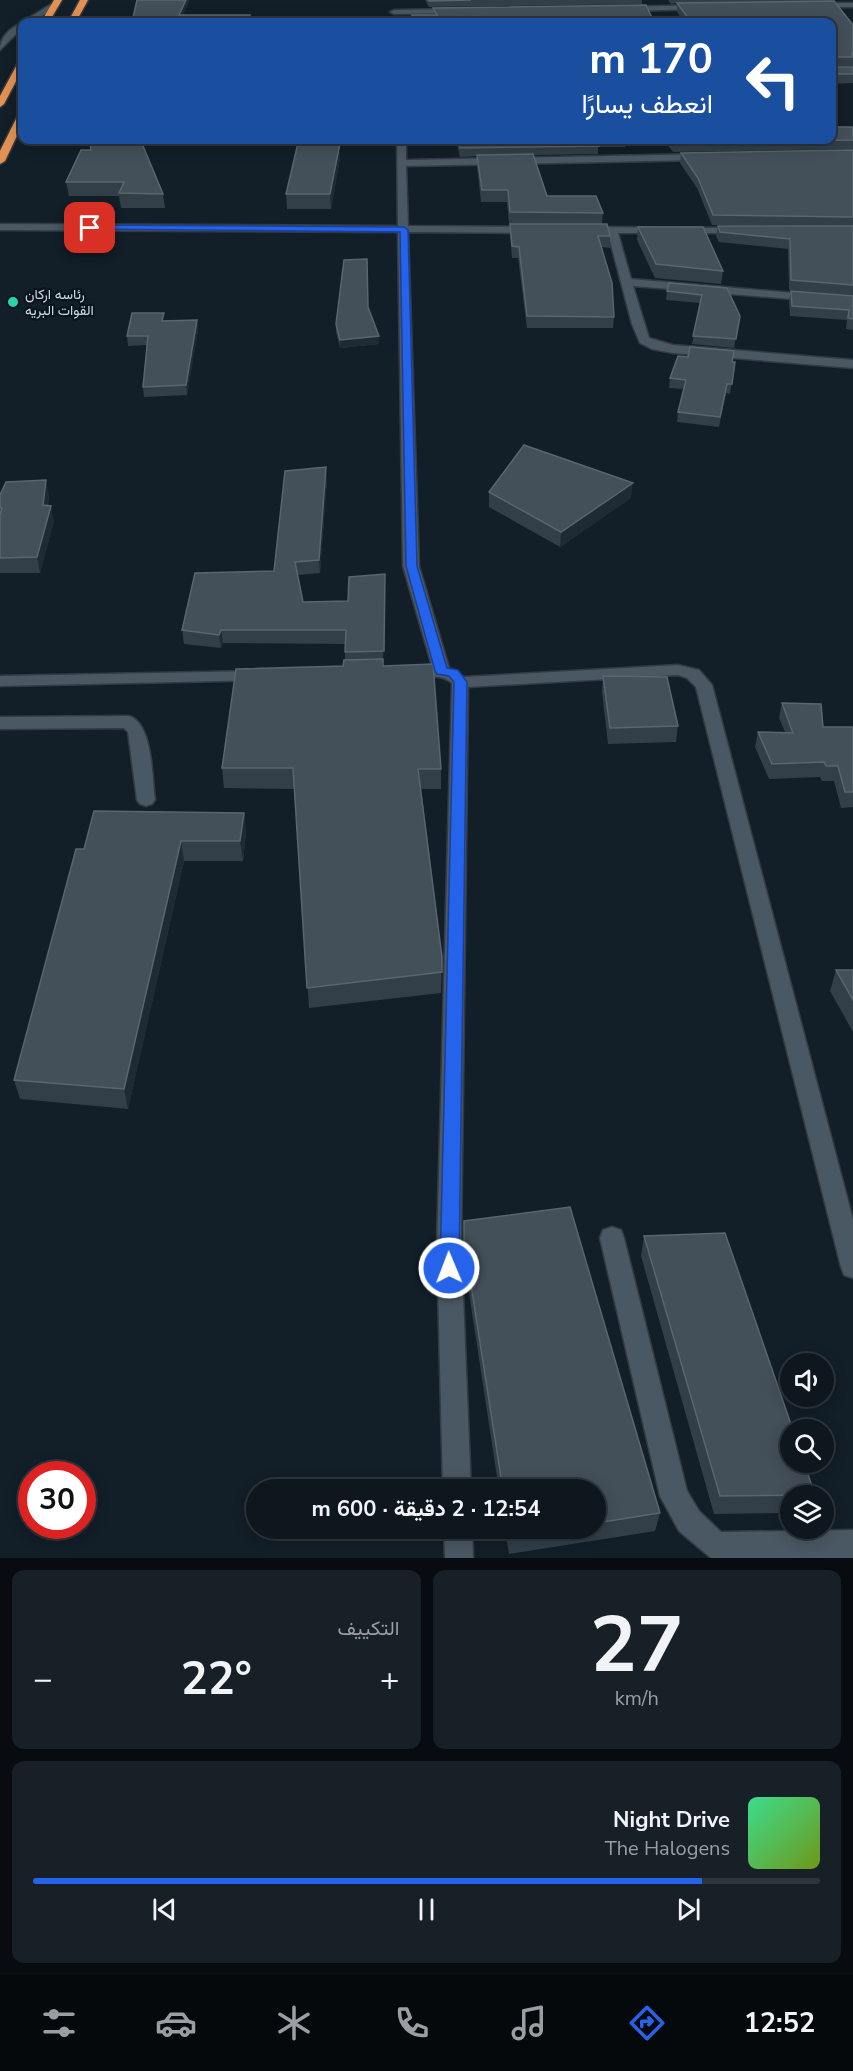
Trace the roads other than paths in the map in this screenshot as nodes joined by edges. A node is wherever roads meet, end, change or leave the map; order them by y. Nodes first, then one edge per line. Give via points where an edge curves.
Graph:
1 (84, 0) edge
2 (393, 0) edge
3 (56, 4) edge
4 (853, 5) edge
5 (799, 6) edge
6 (711, 7) edge
7 (618, 9) edge
8 (471, 11) edge
9 (394, 12) junction
10 (33, 18) edge
11 (47, 18) edge
12 (74, 18) edge
13 (394, 18) edge
14 (18, 28) edge
15 (0, 48) edge
16 (18, 70) edge
17 (0, 104) edge
18 (18, 125) edge
19 (401, 144) edge
20 (710, 157) edge
21 (0, 161) edge
22 (401, 163) junction
23 (0, 227) edge
24 (404, 230) junction
25 (543, 230) edge
26 (578, 230) edge
27 (612, 230) junction
28 (750, 230) edge
29 (627, 282) junction
30 (853, 301) edge
31 (853, 364) edge
32 (442, 671) junction
33 (387, 673) edge
34 (276, 675) edge
35 (0, 681) edge
36 (460, 682) junction
37 (0, 723) edge
38 (146, 800) dead end
39 (612, 1238) dead end
40 (850, 1239) edge
41 (853, 1267) edge
42 (457, 1479) edge
43 (458, 1539) edge
44 (853, 1544) edge
45 (459, 1558) edge

1 - 12 highway
2 - 9 street
3 - 10 street
3 - 11 highway
4 - 5 street
6 - 7 street
8 - 9 street
9 - 13 street
14 - 15 street
16 - 17 highway
18 - 21 highway
19 - 22 street
20 - 22 street
22 - 24 street
23 - 24 street
24 - 25 street
24 - 32 street via 411,566
26 - 27 street
27 - 28 street
27 - 29 street
29 - 30 street
29 - 31 street via 644,340 656,346
32 - 33 street
32 - 36 street via 454,673
34 - 35 street
36 - 40 street via 678,670 693,674 704,685
36 - 42 street via 449,1245
37 - 38 street via 129,722 137,731
39 - 44 street via 674,1496 689,1521 716,1546
40 - 41 street
43 - 45 street

